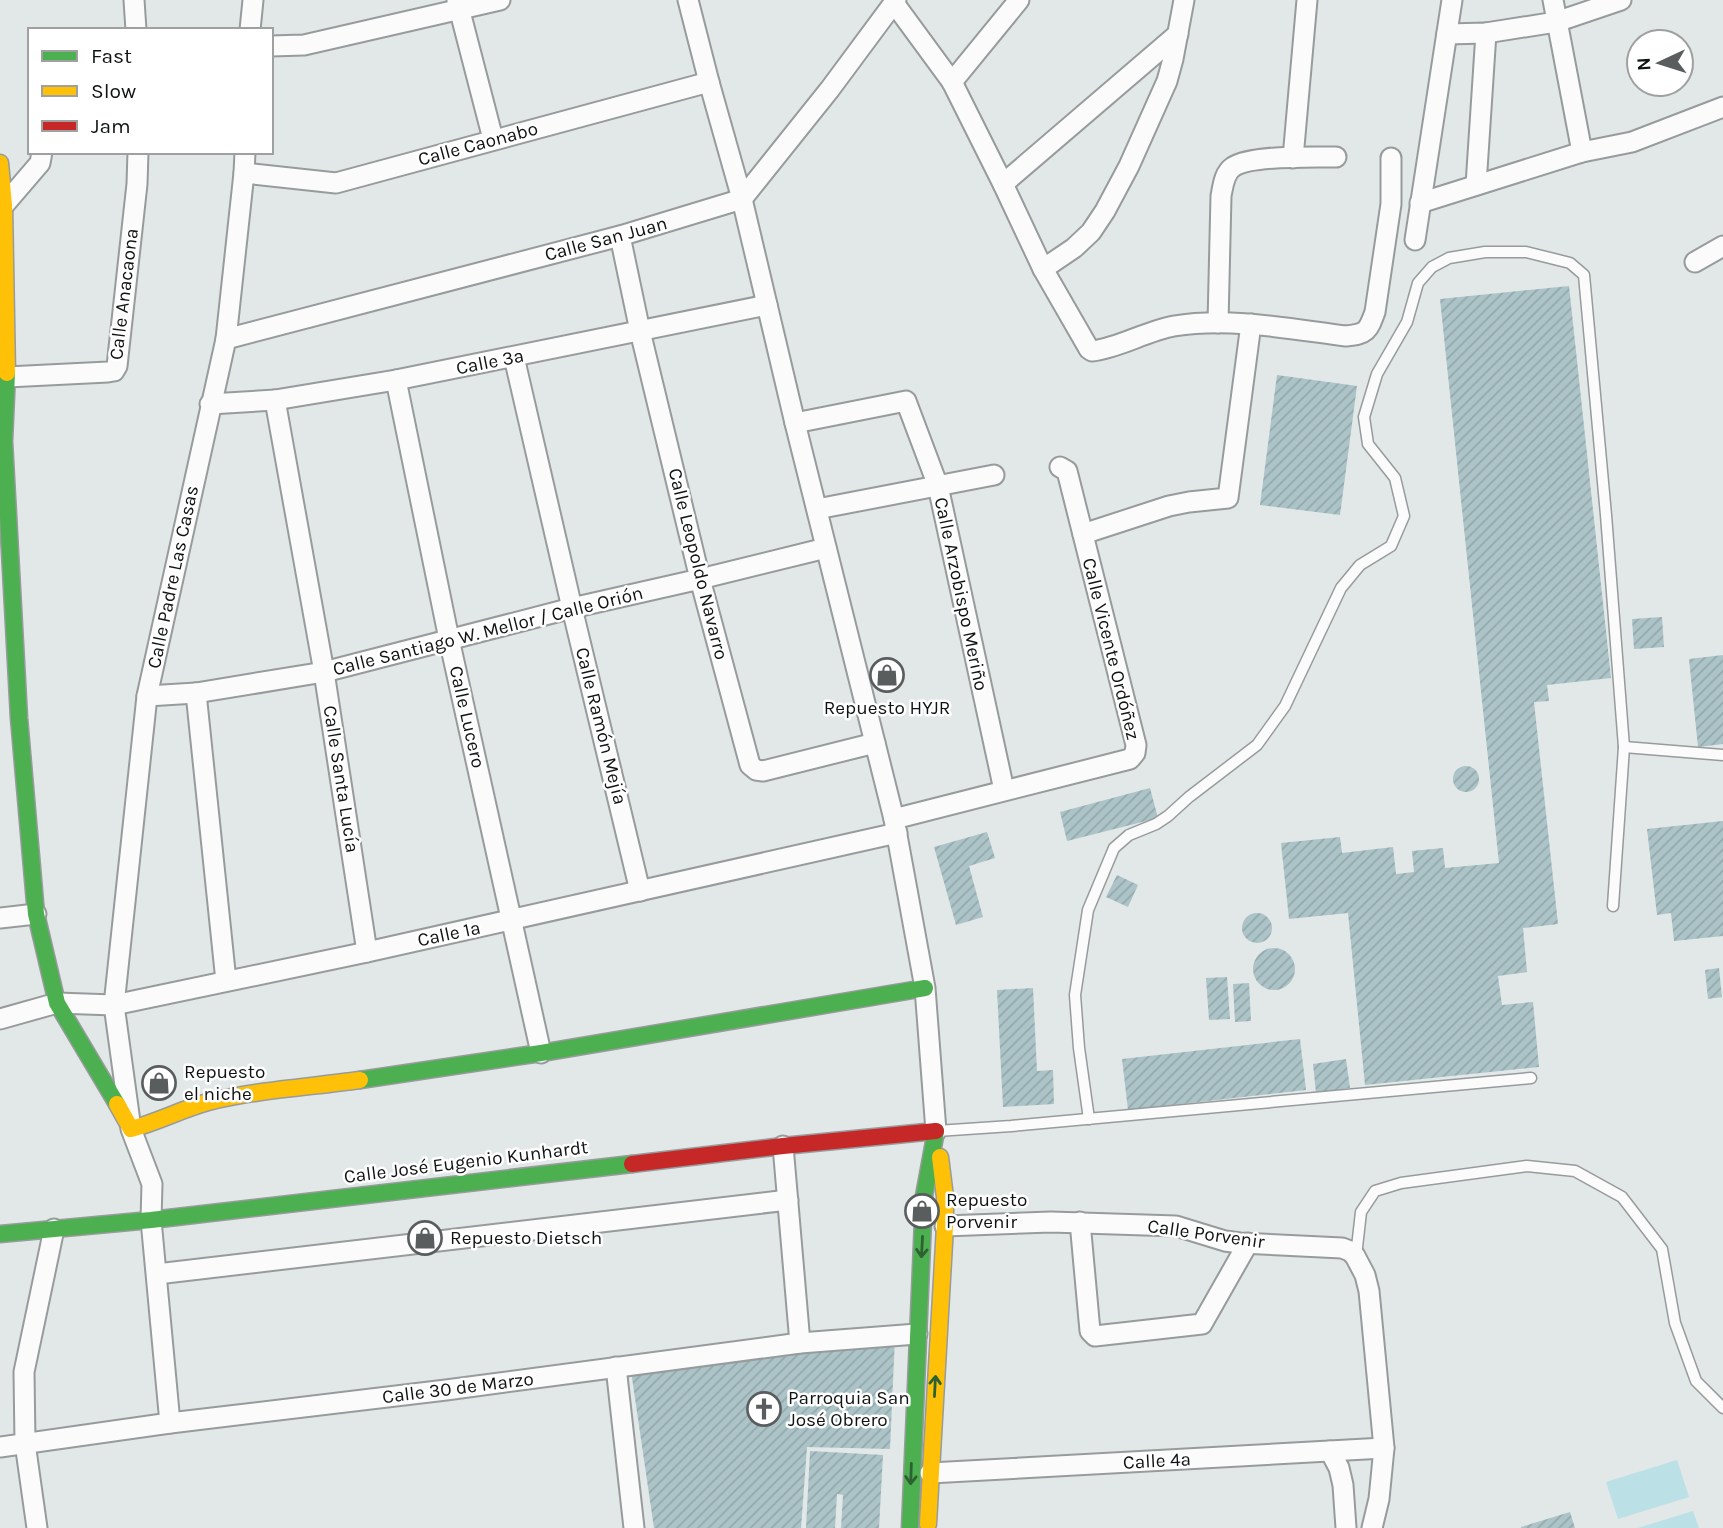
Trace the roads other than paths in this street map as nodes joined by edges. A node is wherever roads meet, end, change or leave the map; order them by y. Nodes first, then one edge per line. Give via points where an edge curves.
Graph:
1 (134, 0) edge
2 (253, 0) edge
3 (500, 0) edge
4 (688, 0) edge
5 (1019, 0) edge
6 (1184, 0) edge
7 (1307, 0) edge
8 (1452, 0) edge
9 (1553, 0) edge
10 (1621, 0) edge
11 (895, 1) edge
12 (458, 4) edge
13 (1556, 22) junction
14 (136, 28) edge
15 (250, 28) edge
16 (1486, 33) junction
17 (1178, 34) junction
18 (1447, 34) junction
19 (273, 46) edge
20 (709, 82) junction
21 (952, 82) junction
22 (1723, 107) edge
23 (494, 139) junction
24 (1583, 152) junction
25 (42, 154) edge
26 (138, 154) edge
27 (245, 154) edge
28 (1336, 157) dead end
29 (1293, 158) junction
30 (1391, 158) dead end
31 (0, 163) edge
32 (244, 173) junction
33 (1003, 184) junction
34 (1476, 185) junction
35 (742, 199) junction
36 (1420, 203) junction
37 (4, 205) junction
38 (620, 236) junction
39 (1415, 240) dead end
40 (1723, 246) edge
41 (1695, 262) dead end
42 (1043, 269) junction
43 (767, 305) junction
44 (1218, 323) junction
45 (1251, 324) junction
46 (640, 331) junction
47 (226, 339) junction
48 (514, 357) junction
49 (7, 377) junction
50 (396, 380) junction
51 (275, 400) junction
52 (210, 404) junction
53 (795, 423) junction
54 (2, 441) edge
55 (1060, 467) dead end
56 (994, 475) dead end
57 (938, 486) junction
58 (817, 509) junction
59 (1083, 534) junction
60 (826, 548) junction
61 (700, 579) junction
62 (572, 608) junction
63 (449, 639) junction
64 (324, 672) junction
65 (196, 693) junction
66 (147, 696) junction
67 (10, 719) edge
68 (875, 743) junction
69 (1624, 747) junction
70 (1723, 755) edge
71 (1004, 790) junction
72 (895, 826) junction
73 (640, 891) junction
74 (1613, 906) dead end
75 (36, 914) junction
76 (0, 918) edge
77 (512, 920) junction
78 (368, 952) junction
79 (226, 981) junction
80 (925, 988) junction
81 (57, 1003) junction
82 (114, 1004) junction
83 (0, 1019) edge
84 (541, 1053) junction
85 (1531, 1078) dead end
86 (1089, 1119) junction
87 (131, 1129) junction
88 (936, 1131) junction
89 (783, 1146) junction
90 (788, 1200) junction
91 (151, 1220) junction
92 (1080, 1222) junction
93 (945, 1226) junction
94 (54, 1228) junction
95 (0, 1234) edge
96 (1248, 1243) junction
97 (1355, 1256) junction
98 (157, 1274) junction
99 (918, 1334) junction
100 (800, 1343) junction
101 (617, 1367) junction
102 (1723, 1408) edge
103 (170, 1423) junction
104 (24, 1443) junction
105 (0, 1447) edge
106 (1384, 1448) junction
107 (1330, 1451) junction
108 (930, 1472) junction
109 (37, 1528) edge
110 (634, 1528) edge
111 (910, 1528) edge
112 (927, 1528) edge
113 (1346, 1528) edge
114 (1372, 1528) edge

1 - 14 street
2 - 15 street
3 - 12 street
4 - 20 street
5 - 21 street
6 - 17 street
7 - 29 street
8 - 18 street
9 - 13 street
10 - 13 street
11 - 21 street
11 - 35 street
12 - 19 street via 304,45
12 - 23 street
13 - 16 street
13 - 24 street
16 - 18 street
16 - 34 street
17 - 33 street
17 - 42 street via 1167,80 1105,211 1074,248
18 - 36 street
20 - 23 street, Calle Caonabo
20 - 35 street
21 - 33 street
22 - 24 street via 1632,142
23 - 32 street, Calle Caonabo via 336,183
24 - 34 street
25 - 37 street via 40,163
26 - 49 street, Calle Anacaona via 117,366 108,372
27 - 32 street, Calle Padre Las Casas
28 - 29 street
29 - 44 street via 1248,161 1232,167 1224,180
30 - 45 street via 1391,204 1369,328 1362,335 1346,336
31 - 37 street
32 - 47 street, Calle Padre Las Casas
33 - 42 street
34 - 36 street
35 - 38 street, Calle San Juan
35 - 43 street
36 - 39 street
37 - 49 street
38 - 46 street, Calle Leopoldo Navarro
38 - 47 street, Calle San Juan
40 - 41 street
42 - 44 street via 1091,351 1160,329
43 - 46 street, Calle 3ª
43 - 53 street
44 - 45 street
45 - 59 street via 1228,498 1169,506
46 - 48 street, Calle 3ª
46 - 61 street, Calle Leopoldo Navarro
47 - 52 street, Calle Padre Las Casas
48 - 50 street, Calle 3ª
48 - 62 street, Calle Ramón Mejía
49 - 54 street
50 - 51 street, Calle 3ª
50 - 63 street, Calle Lucero
51 - 52 street, Calle 3ª
51 - 64 street, Calle Santa Lucía
52 - 66 street, Calle Padre Las Casas
53 - 57 street, Calle Arzobispo Meriño via 906,401
53 - 58 street
54 - 67 street
55 - 59 street, Calle Vicente Ordóñez via 1067,471
56 - 57 street
57 - 58 street
57 - 71 street, Calle Arzobispo Meriño
58 - 60 street
59 - 71 street, Calle Vicente Ordóñez via 1135,753 1130,759
60 - 61 street, Calle Santiago W. Mellor / Calle Orión
60 - 68 street
61 - 62 street, Calle Santiago W. Mellor / Calle Orión
61 - 68 street, Calle Leopoldo Navarro via 750,765 763,771
62 - 63 street, Calle Santiago W. Mellor / Calle Orión
62 - 73 street, Calle Ramón Mejía
63 - 64 street, Calle Santiago W. Mellor / Calle Orión
63 - 77 street, Calle Lucero
64 - 65 street, Calle Santiago W. Mellor / Calle Orión
64 - 78 street, Calle Santa Lucía
65 - 66 street, Calle Santiago W. Mellor / Calle Orión
65 - 79 street
66 - 82 street, Calle Padre Las Casas
67 - 75 street
68 - 72 street
69 - 70 lane
69 - 74 lane
69 - 86 lane via 1584,275 1570,263 1526,252 1449,258 1432,267 1418,283 1406,322 1377,374 1364,417 1368,444 1395,478 1404,516 1391,546 1360,565 1341,589 1285,706 1257,745 1168,816 1129,835 1114,848 1088,910 1075,995
71 - 72 street, Calle Vicente Ordóñez
72 - 73 street, Calle 1ª
72 - 80 street
73 - 77 street, Calle 1ª
75 - 76 street
75 - 81 street
77 - 78 street, Calle 1ª
77 - 84 street, Calle Lucero
78 - 79 street, Calle 1ª
79 - 82 street, Calle 1ª
80 - 84 street
80 - 88 street
81 - 82 street, Calle 1ª
81 - 83 street, Calle 1ª
81 - 87 street
82 - 87 street, Calle Padre Las Casas
84 - 87 street via 228,1098
85 - 86 lane
86 - 88 lane
87 - 91 street, Calle Padre Las Casas via 152,1184
88 - 89 street, Calle José Eugenio Kunhardt
88 - 93 street
88 -> 99 street via 924,1196
89 - 90 street
89 - 91 street, Calle José Eugenio Kunhardt
90 - 98 street
90 - 100 street
91 - 94 street, Calle José Eugenio Kunhardt
91 - 98 street, Calle Padre Las Casas
92 - 93 street, Calle Porvenir
92 - 96 street, Calle Porvenir via 1176,1226
92 - 96 street via 1094,1336 1202,1324
108 -> 93 street
94 - 95 street, Calle José Eugenio Kunhardt
94 - 104 street via 23,1372
96 - 97 street, Calle Porvenir via 1342,1248
97 - 102 lane via 1361,1212 1375,1191 1401,1183 1527,1166 1576,1171 1622,1197 1662,1250 1675,1323 1696,1381
97 - 106 street via 1369,1291
98 - 103 street, Calle Padre Las Casas
99 - 100 street, Calle 30 de Marzo
99 -> 111 street
100 - 101 street, Calle 30 de Marzo
101 - 103 street, Calle 30 de Marzo
101 - 110 street
103 - 104 street, Calle 30 de Marzo
104 - 105 street, Calle 30 de Marzo
104 - 109 street
106 - 107 street, Calle 4ª
106 - 114 street
107 - 108 street, Calle 4ª
107 - 113 street via 1343,1485
108 - 112 street

